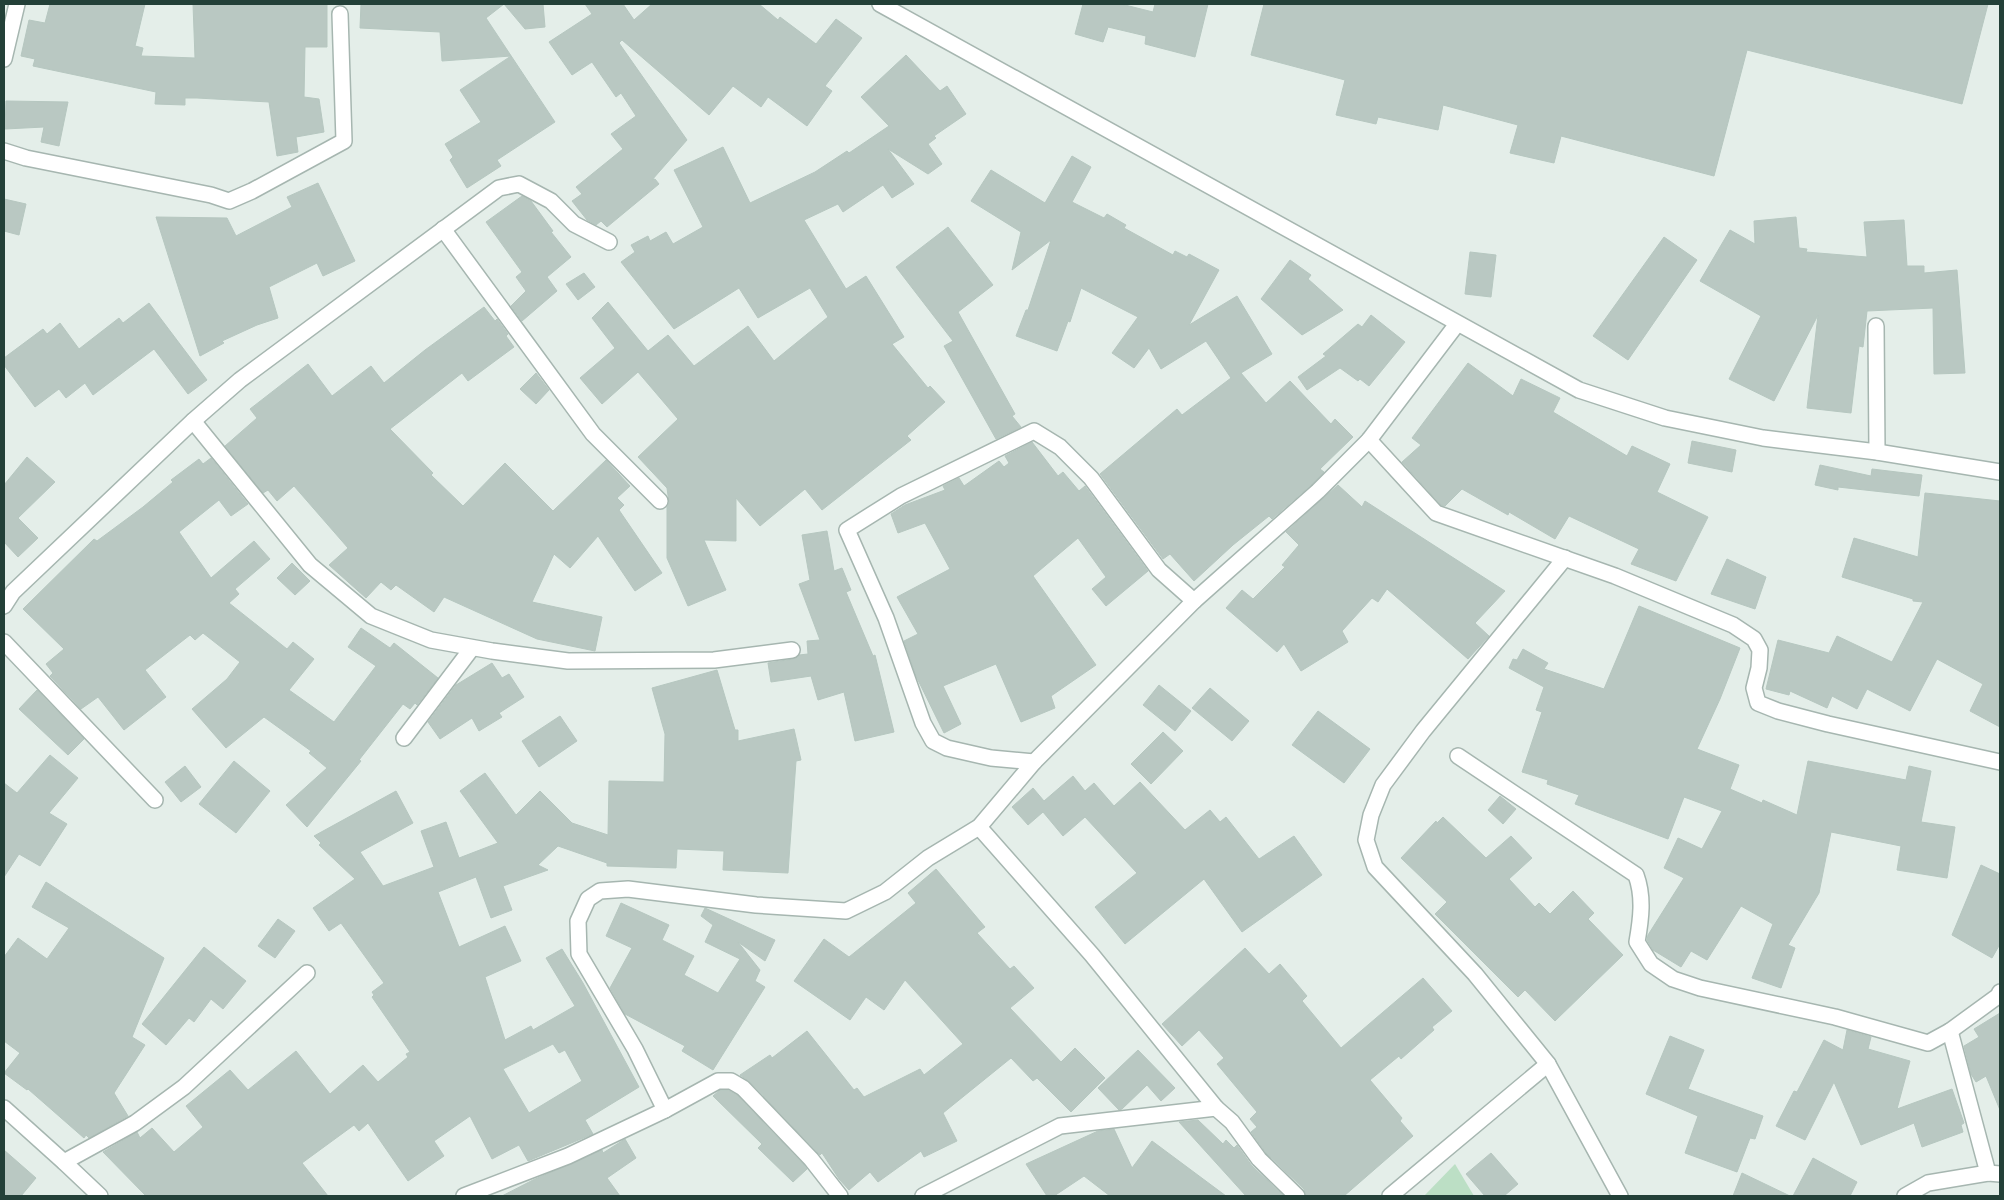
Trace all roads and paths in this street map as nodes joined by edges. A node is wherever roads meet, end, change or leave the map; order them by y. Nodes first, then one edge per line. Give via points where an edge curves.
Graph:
1 (17, 4) edge
2 (880, 4) edge
3 (340, 14) dead end
4 (4, 59) edge
5 (4, 151) edge
6 (443, 229) junction
7 (609, 242) dead end
8 (1457, 324) junction
9 (1876, 326) dead end
10 (193, 421) junction
11 (1369, 440) junction
12 (1877, 452) junction
13 (2000, 472) edge
14 (660, 501) dead end
15 (1565, 558) junction
16 (1194, 601) junction
17 (4, 606) edge
18 (4, 642) edge
19 (472, 648) junction
20 (792, 650) dead end
21 (404, 738) dead end
22 (1458, 756) dead end
23 (1034, 762) junction
24 (2000, 762) edge
25 (155, 800) dead end
26 (978, 827) junction
27 (308, 973) dead end
28 (2000, 992) edge
29 (1950, 1031) junction
30 (1548, 1064) junction
31 (4, 1108) edge
32 (1216, 1108) junction
33 (665, 1110) junction
34 (64, 1162) junction
35 (1994, 1174) edge
36 (1932, 1190) edge
37 (100, 1196) edge
38 (464, 1196) edge
39 (840, 1196) edge
40 (923, 1196) edge
41 (1297, 1196) edge
42 (1390, 1196) edge
43 (1620, 1196) edge
44 (1905, 1196) edge

1 - 4 street
2 - 8 street
3 - 5 street via 344,141 229,201
6 - 7 street via 499,188 519,184 551,201 574,224
6 - 10 street via 240,380
6 - 14 street via 593,434
8 - 11 street
8 - 12 street via 1579,390 1665,418 1764,438
9 - 12 street
10 - 17 street via 13,592
10 - 19 street via 310,566 371,616 431,640
11 - 15 street via 1436,513
11 - 16 street
12 - 13 street
15 - 24 street via 1733,625 1754,639 1760,650 1754,688 1758,703 1828,724
15 - 30 street via 1423,731 1383,785 1366,840 1375,867 1475,974
16 - 23 street
16 - 23 street via 1159,570 1091,478 1060,447 1034,432 901,496 846,530 886,618 923,723 933,741 973,754
18 - 25 street
19 - 20 street via 568,661 621,662 714,660
19 - 21 street
22 - 29 street via 1636,875 1640,886 1641,917 1637,942 1651,964 1673,978 1700,988 1835,1017 1928,1043
23 - 26 street
26 - 32 street via 1092,955
26 - 33 street via 928,858 885,892 846,911 756,905 628,889 600,891 588,899 578,921 579,954 635,1050
27 - 34 street via 184,1087 135,1123
28 - 29 street
29 - 35 street
30 - 42 street
30 - 43 street
31 - 34 street
32 - 40 street via 1060,1126
32 - 41 street via 1232,1122 1259,1159
33 - 38 street via 568,1156
33 - 39 street via 718,1081 731,1082 743,1088 811,1159
34 - 37 street
35 - 36 street
36 - 44 street

